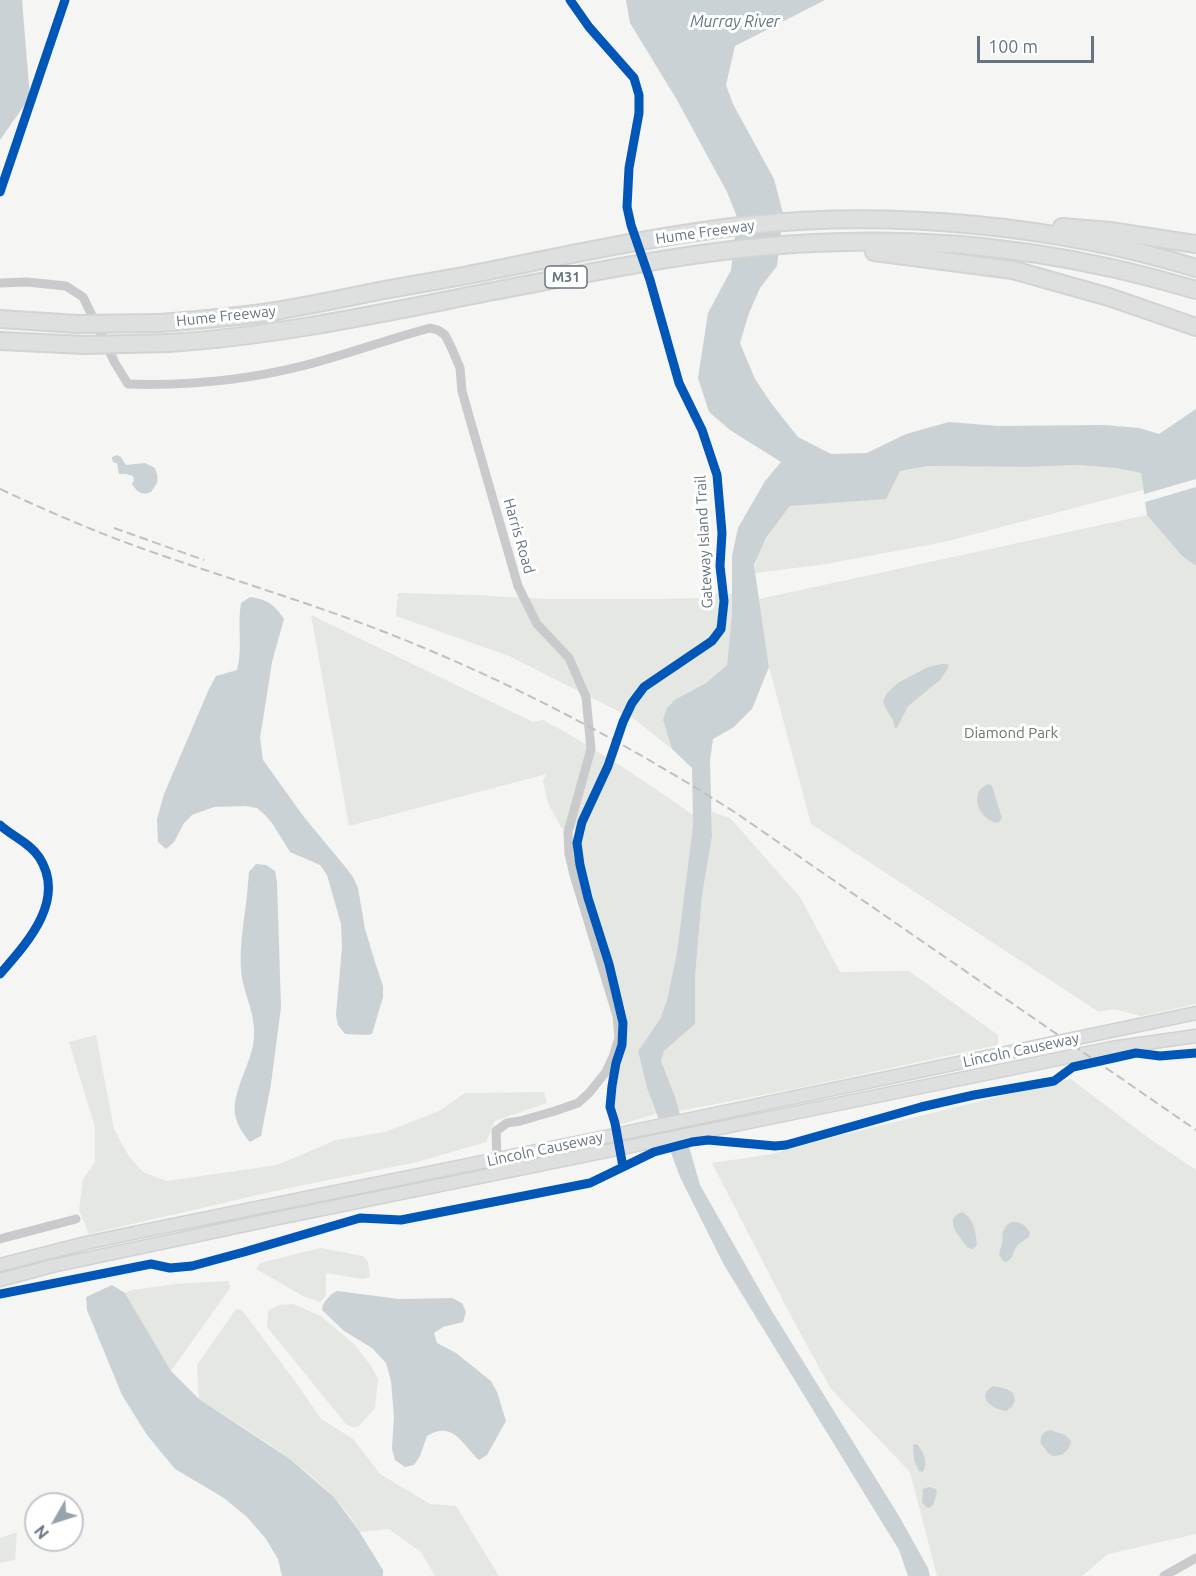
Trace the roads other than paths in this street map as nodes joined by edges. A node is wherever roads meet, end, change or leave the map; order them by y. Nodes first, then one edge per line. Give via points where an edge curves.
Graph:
1 (959, 224) junction
2 (1196, 244) edge
3 (863, 246) junction
4 (1196, 268) edge
5 (0, 283) edge
6 (1196, 290) edge
7 (0, 319) edge
8 (1196, 327) edge
9 (0, 341) edge
10 (1196, 1013) edge
11 (1196, 1036) edge
12 (497, 1159) junction
13 (501, 1174) junction
14 (76, 1219) dead end
15 (0, 1239) edge
16 (0, 1265) edge
17 (0, 1280) edge
18 (1196, 1558) edge
19 (1164, 1576) edge

1 - 2 highway via 1014,223 1110,231
1 - 4 highway, Hume Freeway / M31 via 1091,242
1 - 7 highway, Hume Freeway / M31, bridge via 864,220 749,225 674,235 275,311 160,323 77,324
3 - 6 highway via 952,245 1005,250 1124,271
3 - 8 highway via 1012,270 1074,286
3 - 9 highway, Hume Freeway / M31, bridge via 750,248 678,258 243,337 85,345
5 - 12 street, Harris Road via 66,286 83,297 128,384 177,385 241,379 306,365 430,328 445,335 460,368 468,416 518,586 537,624 569,658 586,697 591,749 568,832 569,854 617,1016 619,1038 606,1072 578,1103 507,1123 496,1131
10 - 12 main road, Lincoln Causeway
11 - 13 main road, Lincoln Causeway via 1112,1048
12 - 13 main road
12 - 16 main road, Lincoln Causeway via 87,1243
13 - 17 main road, Lincoln Causeway
14 - 15 street
18 - 19 street

